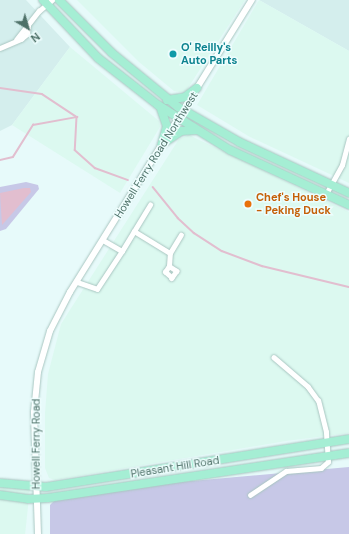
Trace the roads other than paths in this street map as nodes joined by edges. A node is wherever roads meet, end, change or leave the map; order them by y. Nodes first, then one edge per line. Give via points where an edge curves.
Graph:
1 (59, 0) edge
2 (252, 0) edge
3 (47, 2) edge
4 (0, 48) edge
5 (197, 88) junction
6 (167, 100) junction
7 (158, 105) junction
8 (184, 111) junction
9 (179, 119) junction
10 (196, 130) junction
11 (349, 139) edge
12 (162, 144) junction
13 (331, 184) junction
14 (349, 193) edge
15 (326, 194) junction
16 (150, 205) dead end
17 (349, 205) edge
18 (134, 231) junction
19 (181, 235) dead end
20 (103, 240) junction
21 (122, 251) junction
22 (170, 253) junction
23 (169, 266) dead end
24 (77, 282) junction
25 (60, 309) joint
26 (274, 358) dead end
27 (349, 439) edge
28 (327, 444) junction
29 (349, 453) edge
30 (328, 456) junction
31 (0, 483) edge
32 (36, 486) junction
33 (0, 495) edge
34 (250, 495) dead end
35 (37, 498) junction
36 (38, 534) edge

1 - 6 highway via 112,53
2 - 5 street, Howell Ferry Road Northwest
3 - 4 street via 28,26 27,34
3 - 7 highway via 110,69
5 - 6 highway via 185,97
5 - 8 street, Howell Ferry Road Northwest
6 - 8 highway
7 - 9 highway
7 - 12 highway via 167,120
8 - 9 street, Howell Ferry Road Northwest
8 - 13 highway via 239,142
9 - 10 highway
9 - 12 street, Howell Ferry Road Northwest
10 - 12 highway via 181,131
10 - 15 highway via 230,150
11 - 13 street via 342,165
12 - 20 street, Howell Ferry Road Northwest
13 - 14 highway
13 - 15 street
15 - 17 highway
16 - 18 street
18 - 21 street
18 - 22 street
19 - 22 street
20 - 21 street
20 - 24 street, Howell Ferry Road Northwest
21 - 24 street via 97,289
22 - 23 street
24 - 25 street, Howell Ferry Road Northwest
25 - 32 street, Howell Ferry Road via 42,354 36,391
26 - 28 street via 308,387 318,401
27 - 28 highway, Pleasant Hill Road
28 - 30 street
28 - 32 highway, Pleasant Hill Road
29 - 30 highway, Pleasant Hill Road
30 - 34 street via 326,465 286,471
30 - 35 highway, Pleasant Hill Road
31 - 32 highway, Pleasant Hill Road
32 - 35 street, Howell Ferry Road
33 - 35 highway, Pleasant Hill Road
35 - 36 street, Howell Ferry Road

